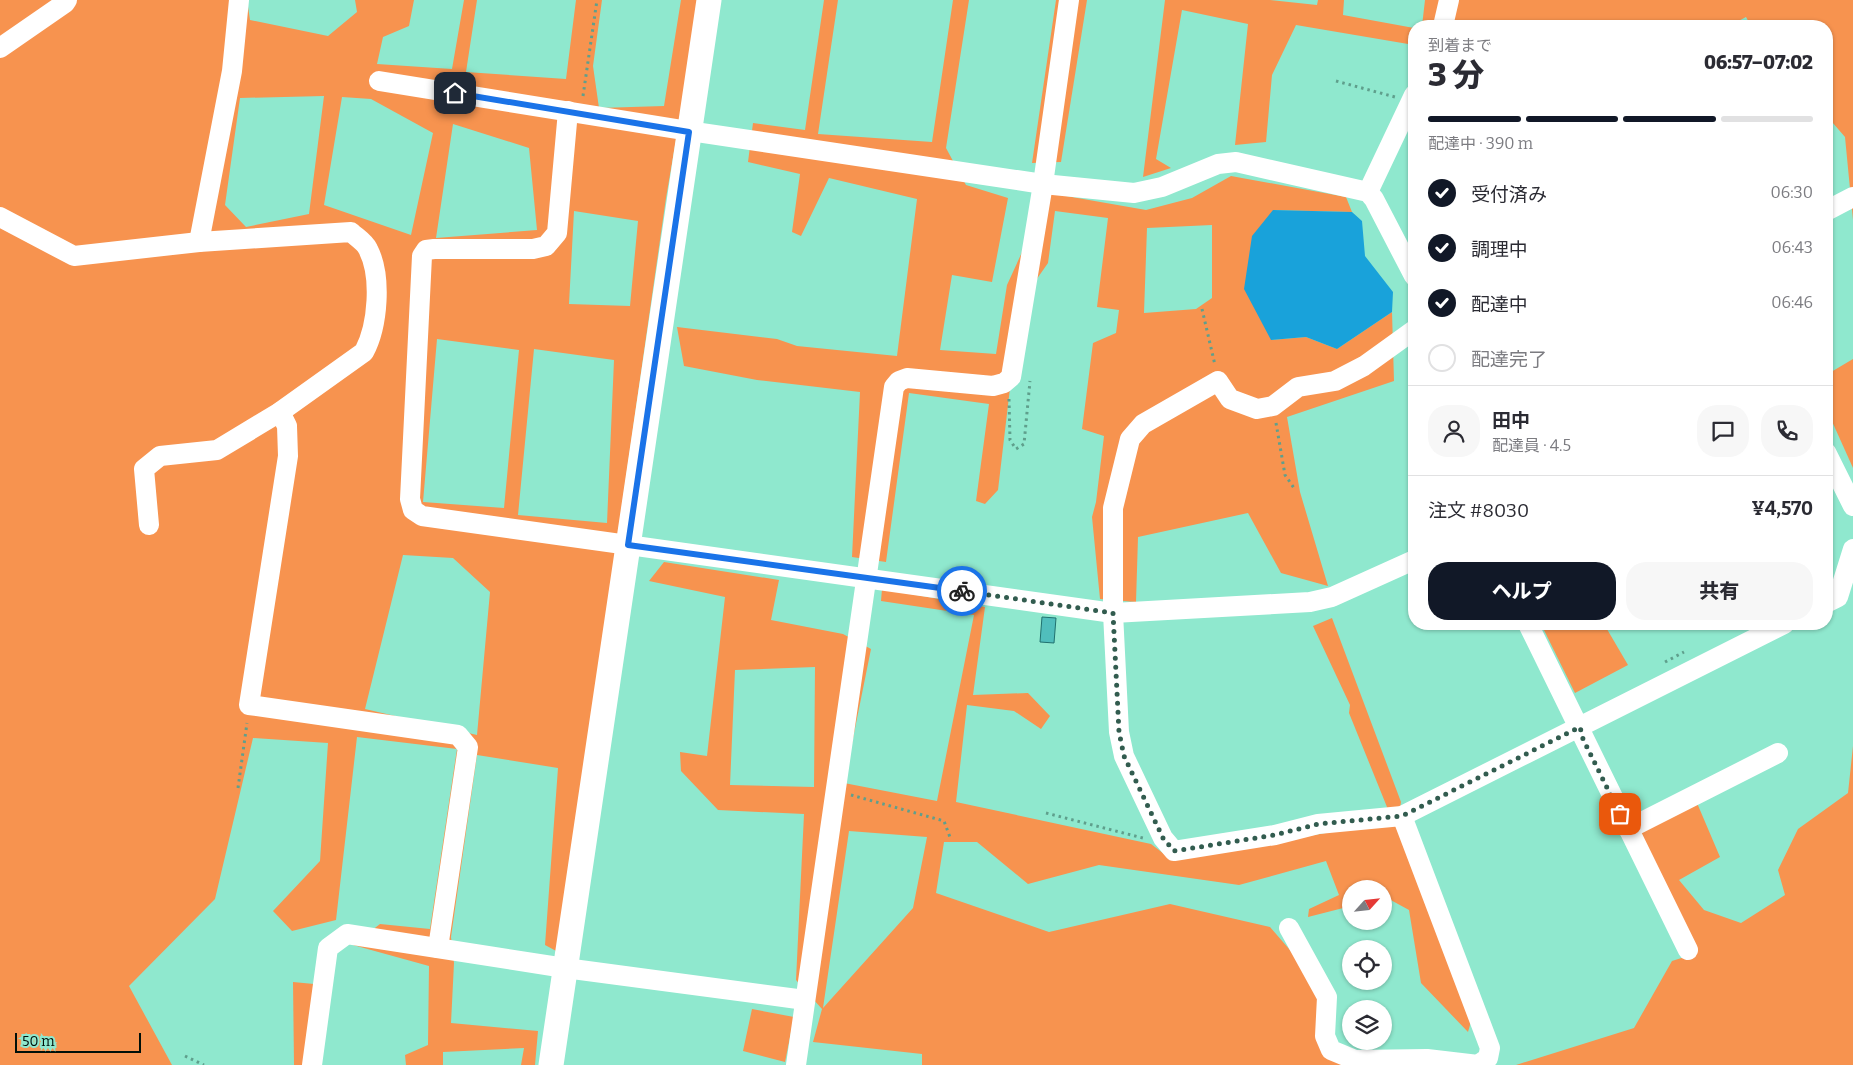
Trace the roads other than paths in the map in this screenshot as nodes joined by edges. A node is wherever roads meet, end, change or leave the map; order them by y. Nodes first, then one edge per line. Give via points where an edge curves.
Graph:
1 (67, 0) edge
2 (239, 0) edge
3 (709, 0) edge
4 (1069, 0) edge
5 (1450, 0) edge
6 (1445, 20) edge
7 (0, 48) edge
8 (379, 81) dead end
9 (1408, 107) edge
10 (574, 113) junction
11 (689, 132) junction
12 (1043, 184) junction
13 (1368, 192) junction
14 (1853, 197) edge
15 (1833, 207) edge
16 (0, 217) edge
17 (199, 242) junction
18 (1408, 264) edge
19 (1408, 334) edge
20 (280, 412) junction
21 (1833, 466) edge
22 (1853, 506) edge
23 (149, 525) dead end
24 (628, 545) junction
25 (1853, 549) edge
26 (1408, 563) edge
27 (868, 577) junction
28 (1833, 600) edge
29 (1113, 613) junction
30 (1531, 630) edge
31 (1772, 630) edge
32 (1580, 727) junction
33 (1778, 753) dead end
34 (1402, 816) junction
35 (1628, 829) junction
36 (1289, 928) dead end
37 (438, 948) junction
38 (1688, 950) dead end
39 (565, 968) junction
40 (805, 1000) junction
41 (312, 1065) edge
42 (551, 1065) edge
43 (796, 1065) edge

1 - 7 street
2 - 17 street via 232,71
3 - 11 street
4 - 12 street
5 - 6 street
8 - 10 street
9 - 13 street
10 - 11 street
10 - 24 street via 557,234 546,246 533,249 434,249 426,250 422,256 410,499 413,510 422,516
11 - 12 street
11 - 24 street
12 - 13 street via 1134,193 1162,188 1218,164 1236,162
12 - 27 street via 1011,376 1004,383 993,386 907,378 894,388
13 - 18 street
14 - 15 street
16 - 17 street via 74,256
17 - 20 street via 351,232 368,247 378,281 372,338 364,352
19 - 29 street via 1364,366 1336,381 1298,387 1273,406 1257,409 1230,400 1218,381 1143,424 1130,439 1113,508
20 - 23 street via 217,450 160,456 144,469
20 - 37 street via 287,426 288,456 249,705 458,735 468,747
21 - 22 street
24 - 27 street
24 - 39 street
25 - 28 street via 1838,597
26 - 29 street via 1332,597 1310,602
27 - 29 street
27 - 40 street
29 - 34 street via 1119,732 1124,756 1163,838 1174,851 1275,835 1318,824
30 - 32 street
31 - 32 street
32 - 34 street
32 - 35 street
33 - 35 street
34 - 36 street via 1490,1048 1488,1058 1478,1065 1427,1059 1355,1060 1331,1050 1325,1036 1327,997
35 - 38 street
37 - 39 street
37 - 41 street via 347,934 328,948
39 - 40 street
39 - 42 street
40 - 43 street

